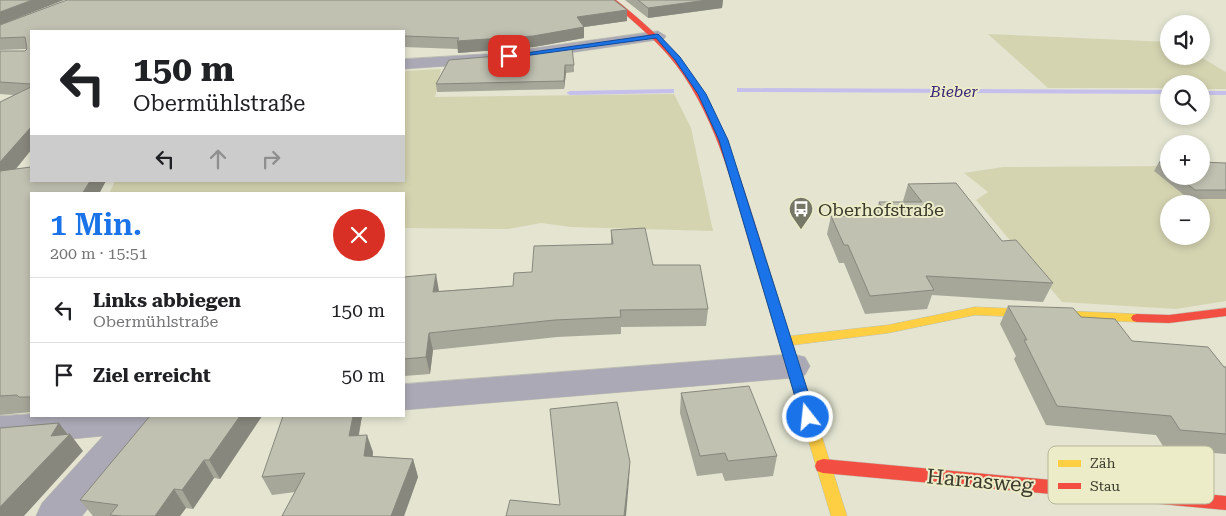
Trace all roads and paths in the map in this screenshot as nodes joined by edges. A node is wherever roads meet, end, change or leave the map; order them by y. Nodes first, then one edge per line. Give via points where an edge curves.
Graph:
1 (613, 0) edge
2 (658, 36) junction
3 (517, 55) edge
4 (499, 57) edge
5 (405, 64) edge
6 (1226, 312) edge
7 (790, 353) junction
8 (405, 397) edge
9 (150, 417) edge
10 (0, 431) edge
11 (823, 466) junction
12 (1048, 487) edge
13 (57, 516) edge
14 (839, 516) edge

1 - 2 street
2 - 3 street
2 - 7 street via 688,74 716,120
4 - 5 street
6 - 7 street via 1169,320 975,311
7 - 8 street
7 - 11 street
9 - 10 street
9 - 13 street
11 - 12 street, Harrasweg
11 - 14 street

